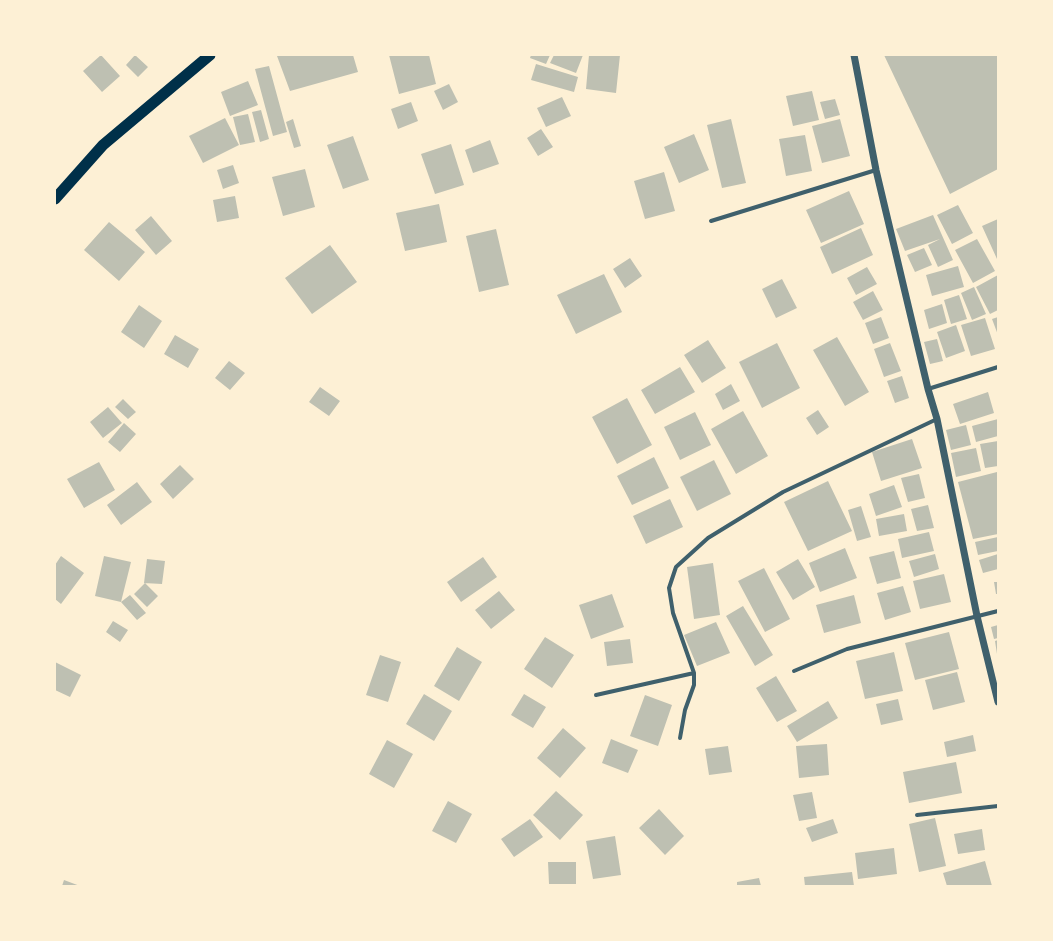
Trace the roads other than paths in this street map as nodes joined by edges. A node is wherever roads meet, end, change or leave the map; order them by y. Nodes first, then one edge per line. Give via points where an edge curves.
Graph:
1 (210, 55) edge
2 (854, 55) edge
3 (876, 170) junction
4 (55, 199) edge
5 (711, 221) dead end
6 (998, 367) edge
7 (928, 389) junction
8 (937, 419) junction
9 (998, 611) edge
10 (977, 616) junction
11 (794, 671) dead end
12 (694, 673) junction
13 (596, 695) dead end
14 (998, 702) edge
15 (680, 738) dead end
16 (998, 806) edge
17 (917, 815) dead end

1 - 4 highway via 103,145
2 - 3 street
3 - 5 street
3 - 7 street
6 - 7 street
7 - 8 street
8 - 10 street
8 - 12 street via 783,492 708,538 676,567 669,588 673,612
9 - 10 street
10 - 11 street via 847,649
10 - 14 street
12 - 13 street
12 - 15 street via 694,685 685,710
16 - 17 street

